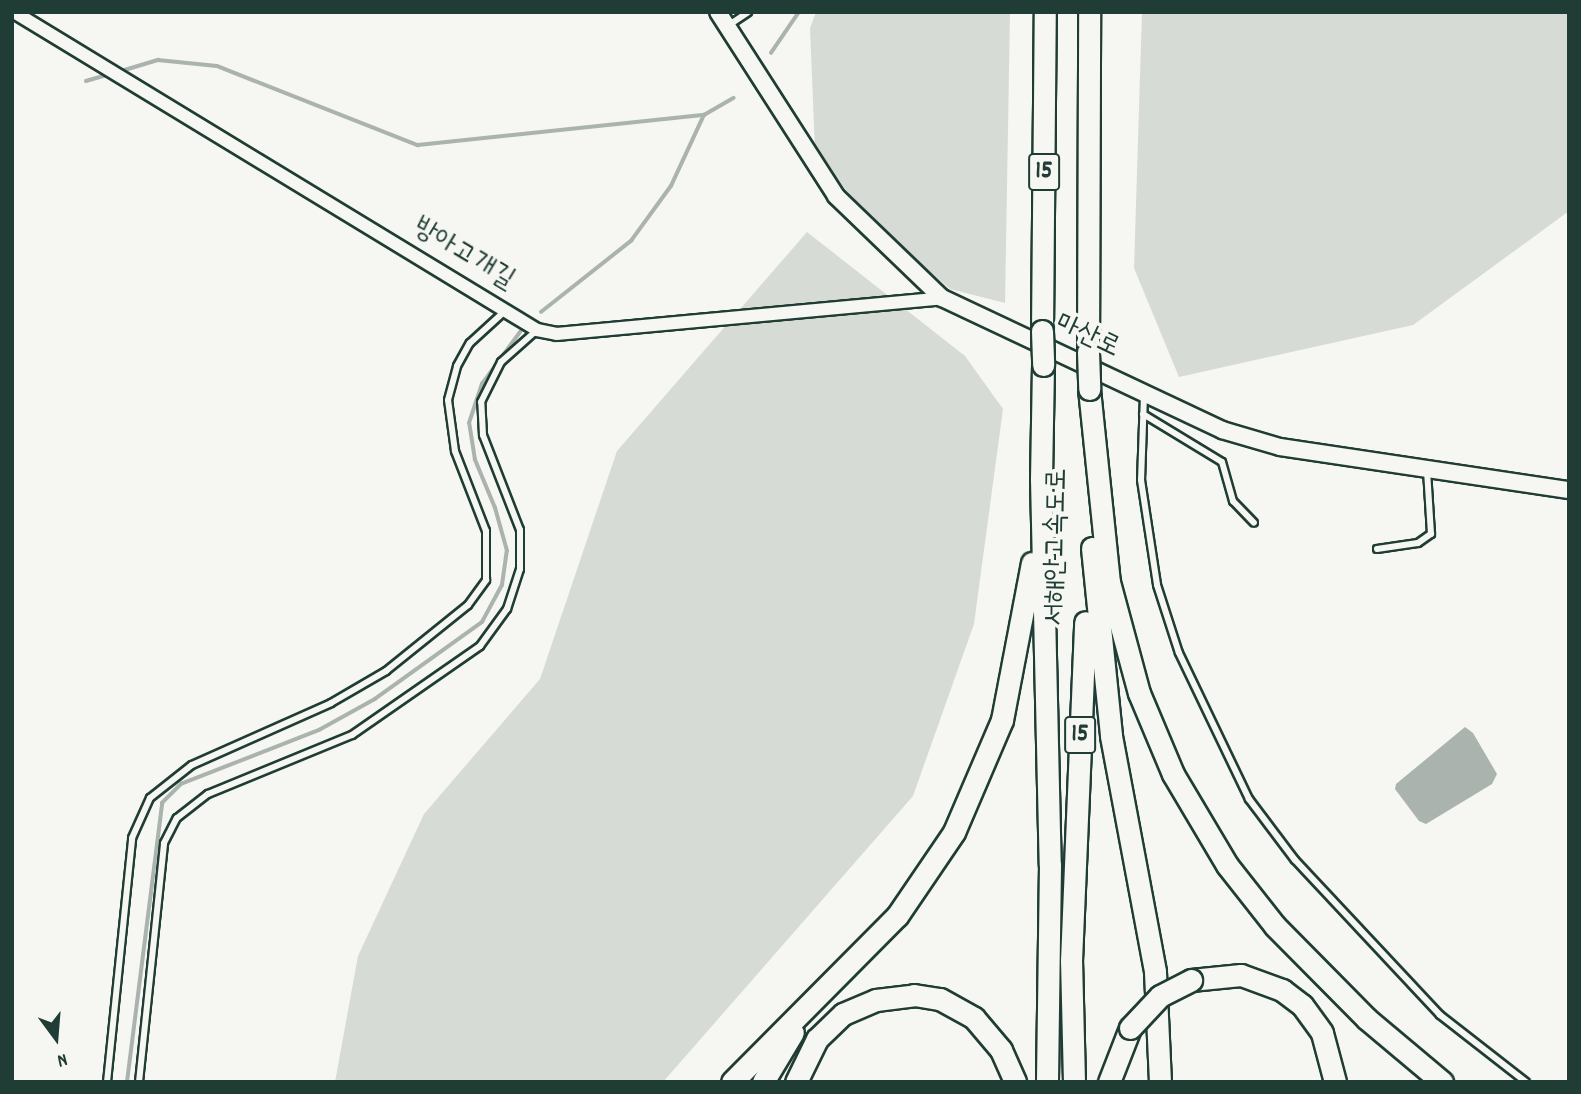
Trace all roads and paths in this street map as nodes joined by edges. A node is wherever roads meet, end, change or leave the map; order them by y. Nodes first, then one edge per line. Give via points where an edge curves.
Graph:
1 (14, 12) edge
2 (748, 12) edge
3 (1045, 12) edge
4 (1088, 12) edge
5 (723, 19) edge
6 (942, 298) junction
7 (506, 310) junction
8 (537, 330) junction
9 (1089, 389) junction
10 (1144, 393) junction
11 (1143, 414) junction
12 (1427, 469) junction
13 (1041, 479) junction
14 (1569, 490) edge
15 (1254, 523) dead end
16 (1377, 549) dead end
17 (811, 1003) junction
18 (107, 1082) edge
19 (139, 1082) edge
20 (732, 1082) edge
21 (763, 1082) edge
22 (796, 1082) edge
23 (1014, 1082) edge
24 (1047, 1082) edge
25 (1074, 1082) edge
26 (1109, 1082) edge
27 (1160, 1082) edge
28 (1335, 1082) edge
29 (1443, 1082) edge
30 (1526, 1082) edge

1 - 7 street, 방아고개길
2 - 5 lane
3 - 13 highway, 서해안고속도로 / 15, bridge
4 - 9 highway, 서해안고속도로 / 15, bridge
5 - 6 street, 마산로 via 836,197
6 - 8 street, 방아고개길 via 557,334
6 - 10 street, 마산로
7 - 8 street, 방아고개길
7 - 18 lane via 470,343 457,366 448,400 453,444 488,540 489,562 481,590 386,671 331,703 192,765 150,798 132,838
8 - 19 lane via 500,362 481,402 483,435 520,530 520,569 507,609 480,646 352,735 208,794 177,818 164,843
9 - 25 highway, 서해안고속도로 / 15 via 1087,590 1071,961
9 - 27 highway via 1096,618 1111,736 1156,972
9 - 29 highway via 1097,494 1114,603 1139,693 1179,786 1227,865 1275,926 1367,1019
10 - 11 lane
10 - 12 street, 마산로 via 1222,430 1280,447
11 - 15 lane via 1222,462 1233,501
11 - 30 lane via 1141,480 1157,585 1179,653 1249,799 1295,860 1440,1015
12 - 14 street, 마산로
12 - 16 lane via 1431,534 1418,543
13 - 17 highway via 1014,670 1002,720 968,804 939,858 897,916
13 - 24 highway, 서해안고속도로 / 15 via 1050,865
17 - 20 highway
17 - 21 highway
22 - 23 highway via 817,1038 843,1014 876,1000 914,995 940,999 974,1018 994,1040
26 - 28 highway, bridge via 1130,1028 1160,996 1191,981 1241,975 1292,997 1322,1033

